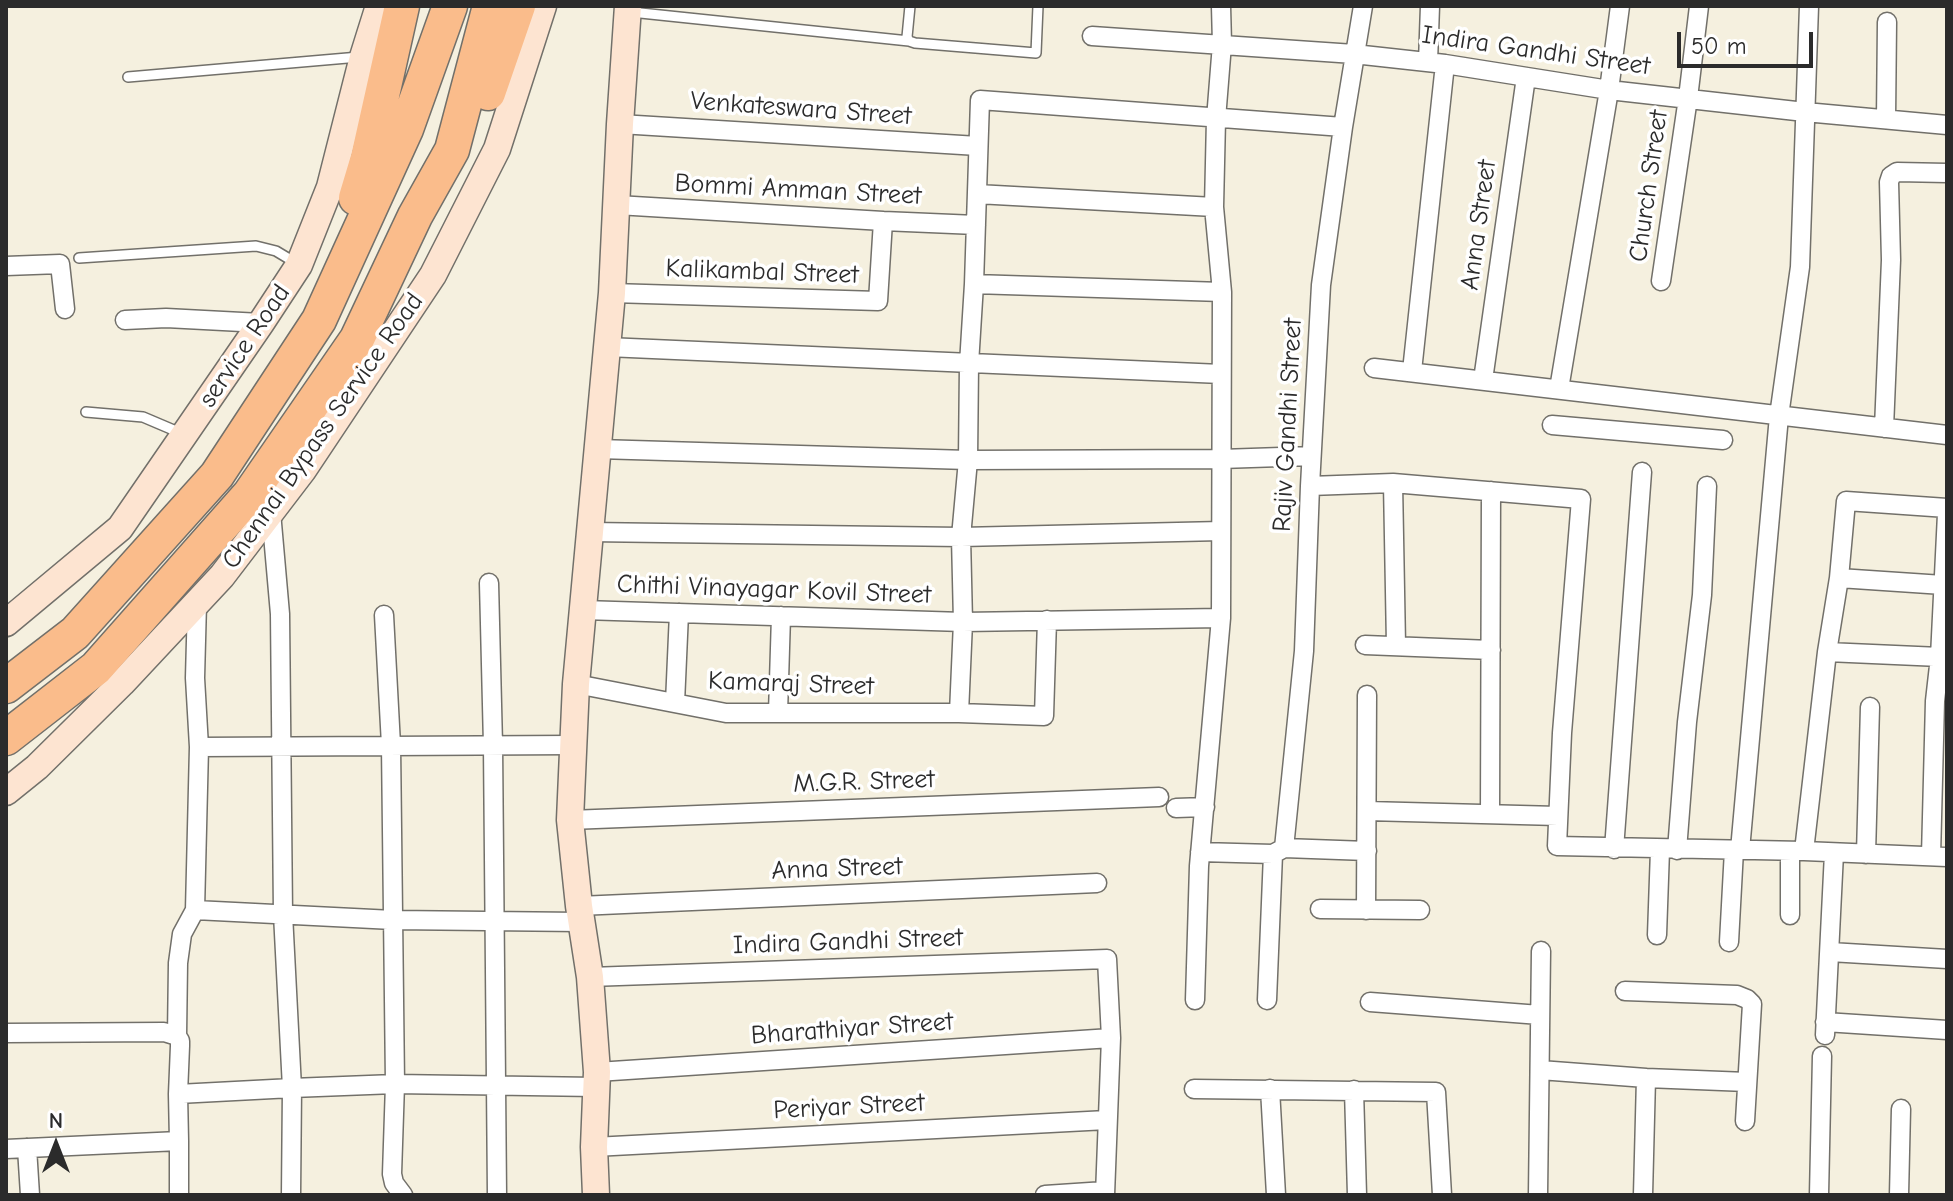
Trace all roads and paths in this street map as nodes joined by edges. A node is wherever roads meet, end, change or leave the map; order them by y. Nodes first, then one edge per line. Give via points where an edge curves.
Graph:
1 (379, 6) edge
2 (402, 6) edge
3 (450, 6) edge
4 (490, 6) edge
5 (518, 6) edge
6 (543, 6) edge
7 (910, 6) edge
8 (1038, 6) edge
9 (1221, 6) edge
10 (1363, 6) edge
11 (1430, 6) edge
12 (1620, 6) edge
13 (1699, 6) edge
14 (1809, 6) edge
15 (628, 9) edge
16 (1887, 22) dead end
17 (1092, 36) dead end
18 (909, 41) junction
19 (1222, 44) junction
20 (1354, 54) junction
21 (363, 57) junction
22 (1436, 63) junction
23 (128, 77) dead end
24 (1526, 77) junction
25 (1609, 90) junction
26 (1688, 98) junction
27 (1805, 112) junction
28 (1216, 119) junction
29 (1886, 119) junction
30 (620, 124) junction
31 (1947, 125) edge
32 (1343, 127) junction
33 (978, 146) junction
34 (452, 150) junction
35 (1947, 173) edge
36 (977, 194) junction
37 (617, 205) junction
38 (1214, 207) junction
39 (883, 221) junction
40 (976, 225) junction
41 (79, 258) dead end
42 (299, 265) junction
43 (6, 266) edge
44 (1661, 281) dead end
45 (974, 284) junction
46 (1222, 292) junction
47 (612, 293) junction
48 (65, 309) dead end
49 (125, 320) dead end
50 (319, 320) junction
51 (261, 323) junction
52 (607, 347) junction
53 (969, 364) junction
54 (1374, 368) dead end
55 (1412, 371) junction
56 (1221, 374) junction
57 (1483, 380) junction
58 (1559, 389) junction
59 (1645, 400) junction
60 (86, 412) dead end
61 (1779, 416) junction
62 (1552, 425) dead end
63 (1884, 428) junction
64 (1641, 433) junction
65 (184, 435) junction
66 (1947, 435) edge
67 (1723, 440) dead end
68 (598, 449) junction
69 (1311, 456) junction
70 (1221, 459) junction
71 (968, 460) junction
72 (1642, 472) dead end
73 (1393, 483) junction
74 (1310, 486) junction
75 (1707, 486) dead end
76 (1491, 491) junction
77 (1947, 511) edge
78 (271, 512) junction
79 (1221, 531) junction
80 (589, 532) junction
81 (961, 537) junction
82 (1839, 578) junction
83 (489, 583) dead end
84 (1943, 585) junction
85 (197, 603) junction
86 (583, 610) junction
87 (679, 613) junction
88 (384, 615) dead end
89 (781, 616) junction
90 (1221, 618) junction
91 (1047, 620) junction
92 (963, 622) junction
93 (6, 623) edge
94 (1365, 645) dead end
95 (1396, 645) junction
96 (1491, 650) junction
97 (1827, 652) junction
98 (1940, 657) junction
99 (576, 684) junction
100 (6, 686) edge
101 (1367, 695) dead end
102 (675, 703) junction
103 (1870, 707) dead end
104 (778, 713) junction
105 (959, 713) junction
106 (6, 738) edge
107 (282, 745) junction
108 (391, 745) junction
109 (493, 745) junction
110 (573, 745) junction
111 (199, 747) junction
112 (6, 792) edge
113 (1159, 797) dead end
114 (1205, 807) junction
115 (1176, 808) dead end
116 (1367, 811) junction
117 (1490, 814) junction
118 (1558, 816) junction
119 (570, 820) junction
120 (1614, 849) junction
121 (1669, 850) junction
122 (1737, 850) junction
123 (1279, 851) junction
124 (1367, 851) junction
125 (1797, 851) junction
126 (1200, 852) junction
127 (1834, 853) junction
128 (1866, 854) junction
129 (1939, 857) edge
130 (1097, 883) dead end
131 (1320, 909) dead end
132 (195, 910) junction
133 (1366, 910) junction
134 (1420, 910) dead end
135 (283, 914) junction
136 (580, 914) junction
137 (1790, 915) dead end
138 (393, 920) junction
139 (494, 921) junction
140 (1657, 935) dead end
141 (1729, 942) dead end
142 (1541, 951) dead end
143 (1830, 952) junction
144 (1947, 959) edge
145 (590, 977) junction
146 (1625, 991) dead end
147 (1195, 1000) dead end
148 (1267, 1000) dead end
149 (1370, 1002) dead end
150 (1540, 1015) junction
151 (1947, 1030) edge
152 (6, 1033) edge
153 (177, 1036) junction
154 (1111, 1038) junction
155 (1822, 1056) dead end
156 (1540, 1070) junction
157 (1646, 1078) junction
158 (596, 1079) junction
159 (1747, 1082) junction
160 (395, 1084) junction
161 (496, 1085) junction
162 (292, 1088) junction
163 (1194, 1089) dead end
164 (1270, 1089) junction
165 (1354, 1090) junction
166 (178, 1094) junction
167 (1901, 1109) dead end
168 (1107, 1120) junction
169 (1745, 1121) dead end
170 (179, 1141) junction
171 (594, 1147) junction
172 (27, 1148) junction
173 (6, 1149) edge
174 (1105, 1193) edge
175 (30, 1195) edge
176 (179, 1195) edge
177 (291, 1195) edge
178 (403, 1195) edge
179 (497, 1195) edge
180 (596, 1195) edge
181 (1045, 1195) edge
182 (1276, 1195) edge
183 (1357, 1195) edge
184 (1442, 1195) edge
185 (1538, 1195) edge
186 (1643, 1195) edge
187 (1819, 1195) edge
188 (1899, 1195) edge

1 - 21 street, service Road
2 - 50 highway via 368,158
3 - 50 highway via 406,129
4 - 34 highway
5 - 34 highway via 488,92
6 - 78 street, Chennai Bypass Service Road via 497,149 433,275
7 - 18 lane
8 - 18 lane via 1036,53
9 - 19 street
10 - 20 street, Rajiv Gandhi Street
11 - 22 street
12 - 25 street
13 - 26 street, Church Street
14 - 27 street
15 - 18 lane
15 - 30 street
16 - 29 street
17 - 19 street, Indira Gandhi Street
19 - 20 street, Indira Gandhi Street
19 - 28 street
20 - 22 street, Indira Gandhi Street
20 - 32 street, Rajiv Gandhi Street
21 - 23 lane
21 - 42 street, service Road via 330,187
22 - 24 street, Indira Gandhi Street
22 - 55 street
24 - 25 street, Indira Gandhi Street
24 - 57 street, Anna Street
25 - 26 street, Indira Gandhi Street
25 - 58 street
26 - 27 street, Indira Gandhi Street
26 - 44 street, Church Street
27 - 29 street, Indira Gandhi Street
27 - 61 street via 1800,267
28 - 32 street
28 - 33 street via 980,100
28 - 38 street
29 - 31 street, Indira Gandhi Street
30 - 33 street, Venkateswara Street
30 - 37 street
32 - 69 street, Rajiv Gandhi Street via 1321,285
33 - 36 street
34 - 106 highway via 357,339 250,494 96,668
35 - 63 street via 1897,172 1889,182
36 - 38 street
36 - 40 street
37 - 39 street, Bommi Amman Street
37 - 47 street
38 - 46 street
39 - 40 street, Bommi Amman Street
39 - 47 street, Kalikambal Street via 878,301
40 - 45 street
41 - 42 lane via 256,246
42 - 51 street, service Road
43 - 48 street via 60,264
45 - 46 street
45 - 53 street
46 - 56 street
47 - 52 street
49 - 51 street
50 - 100 highway via 217,475 75,633
51 - 65 street, service Road
52 - 53 street
52 - 68 street
53 - 56 street
53 - 71 street
54 - 55 street
55 - 57 street
56 - 70 street
57 - 58 street
58 - 59 street
59 - 61 street
59 - 64 street
60 - 65 lane via 143,417
61 - 63 street
61 - 122 street
62 - 64 street
63 - 66 street
64 - 67 street
65 - 93 street, service Road via 120,528
68 - 71 street
68 - 80 street
69 - 70 street
69 - 74 street, Rajiv Gandhi Street
70 - 71 street
70 - 79 street
71 - 81 street
72 - 120 street
73 - 74 street
73 - 76 street
73 - 95 street
74 - 123 street, Rajiv Gandhi Street via 1304,651
75 - 121 street via 1702,595
76 - 96 street
76 - 118 street via 1581,499
77 - 82 street via 1846,501
77 - 84 street
78 - 85 street, Chennai Bypass Service Road
78 - 107 street via 280,614
79 - 81 street
79 - 90 street
80 - 81 street
80 - 86 street
81 - 92 street
82 - 84 street
82 - 97 street
83 - 109 street
84 - 98 street
85 - 111 street
85 - 112 street, Chennai Bypass Service Road via 122,683
86 - 87 street, Chithi Vinayagar Kovil Street
86 - 99 street
87 - 89 street, Chithi Vinayagar Kovil Street
87 - 102 street
88 - 108 street
89 - 92 street, Chithi Vinayagar Kovil Street
89 - 104 street
90 - 91 street, Chithi Vinayagar Kovil Street
90 - 114 street
91 - 92 street, Chithi Vinayagar Kovil Street
91 - 105 street, Kamaraj Street via 1044,716
92 - 105 street
94 - 95 street
95 - 96 street
96 - 117 street
97 - 98 street
97 - 125 street
98 - 129 street via 1935,701
99 - 102 street, Kamaraj Street
99 - 110 street
101 - 116 street
102 - 104 street, Kamaraj Street via 726,713
103 - 128 street
104 - 105 street, Kamaraj Street
107 - 108 street
107 - 111 street
107 - 135 street
108 - 109 street
108 - 138 street
109 - 110 street
109 - 139 street
110 - 119 street
111 - 132 street
113 - 119 street, M.G.R. Street
114 - 115 street
114 - 126 street
116 - 117 street
116 - 124 street
117 - 118 street
118 - 120 street via 1557,846
119 - 136 street
120 - 121 street
121 - 122 street
121 - 140 street
122 - 125 street
122 - 141 street
123 - 124 street
123 - 126 street
123 - 148 street, Rajiv Gandhi Street
124 - 133 street
125 - 127 street
125 - 137 street
126 - 147 street
127 - 128 street
127 - 143 street
128 - 129 street
130 - 136 street, Anna Street
131 - 133 street
132 - 135 street, Anna Street
132 - 153 street via 182,934
133 - 134 street
135 - 138 street, Anna Street
135 - 162 street
136 - 139 street, Anna Street
136 - 145 street
138 - 139 street, Anna Street
138 - 160 street
139 - 161 street
142 - 150 street
143 - 144 street
143 - 151 street via 1825,1029
145 - 154 street, Indira Gandhi Street via 1107,959
145 - 158 street
146 - 159 street via 1747,999 1752,1004
149 - 150 street
150 - 156 street
152 - 153 street
153 - 166 street
154 - 158 street, Bharathiyar Street
154 - 168 street
155 - 187 street
156 - 157 street
156 - 185 street
157 - 159 street
157 - 186 street
158 - 161 street, Bharathiyar Street
158 - 171 street
159 - 169 street
160 - 161 street, Bharathiyar Street
160 - 162 street, Bharathiyar Street
160 - 178 street via 392,1174
161 - 179 street
162 - 166 street, Bharathiyar Street
162 - 177 street
163 - 164 street
164 - 165 street
164 - 182 street
165 - 183 street
165 - 184 street via 1436,1092
166 - 170 street
167 - 188 street
168 - 171 street, Periyar Street
168 - 174 street
170 - 172 street
170 - 176 street
171 - 180 street
172 - 173 street
172 - 175 street
174 - 181 street

